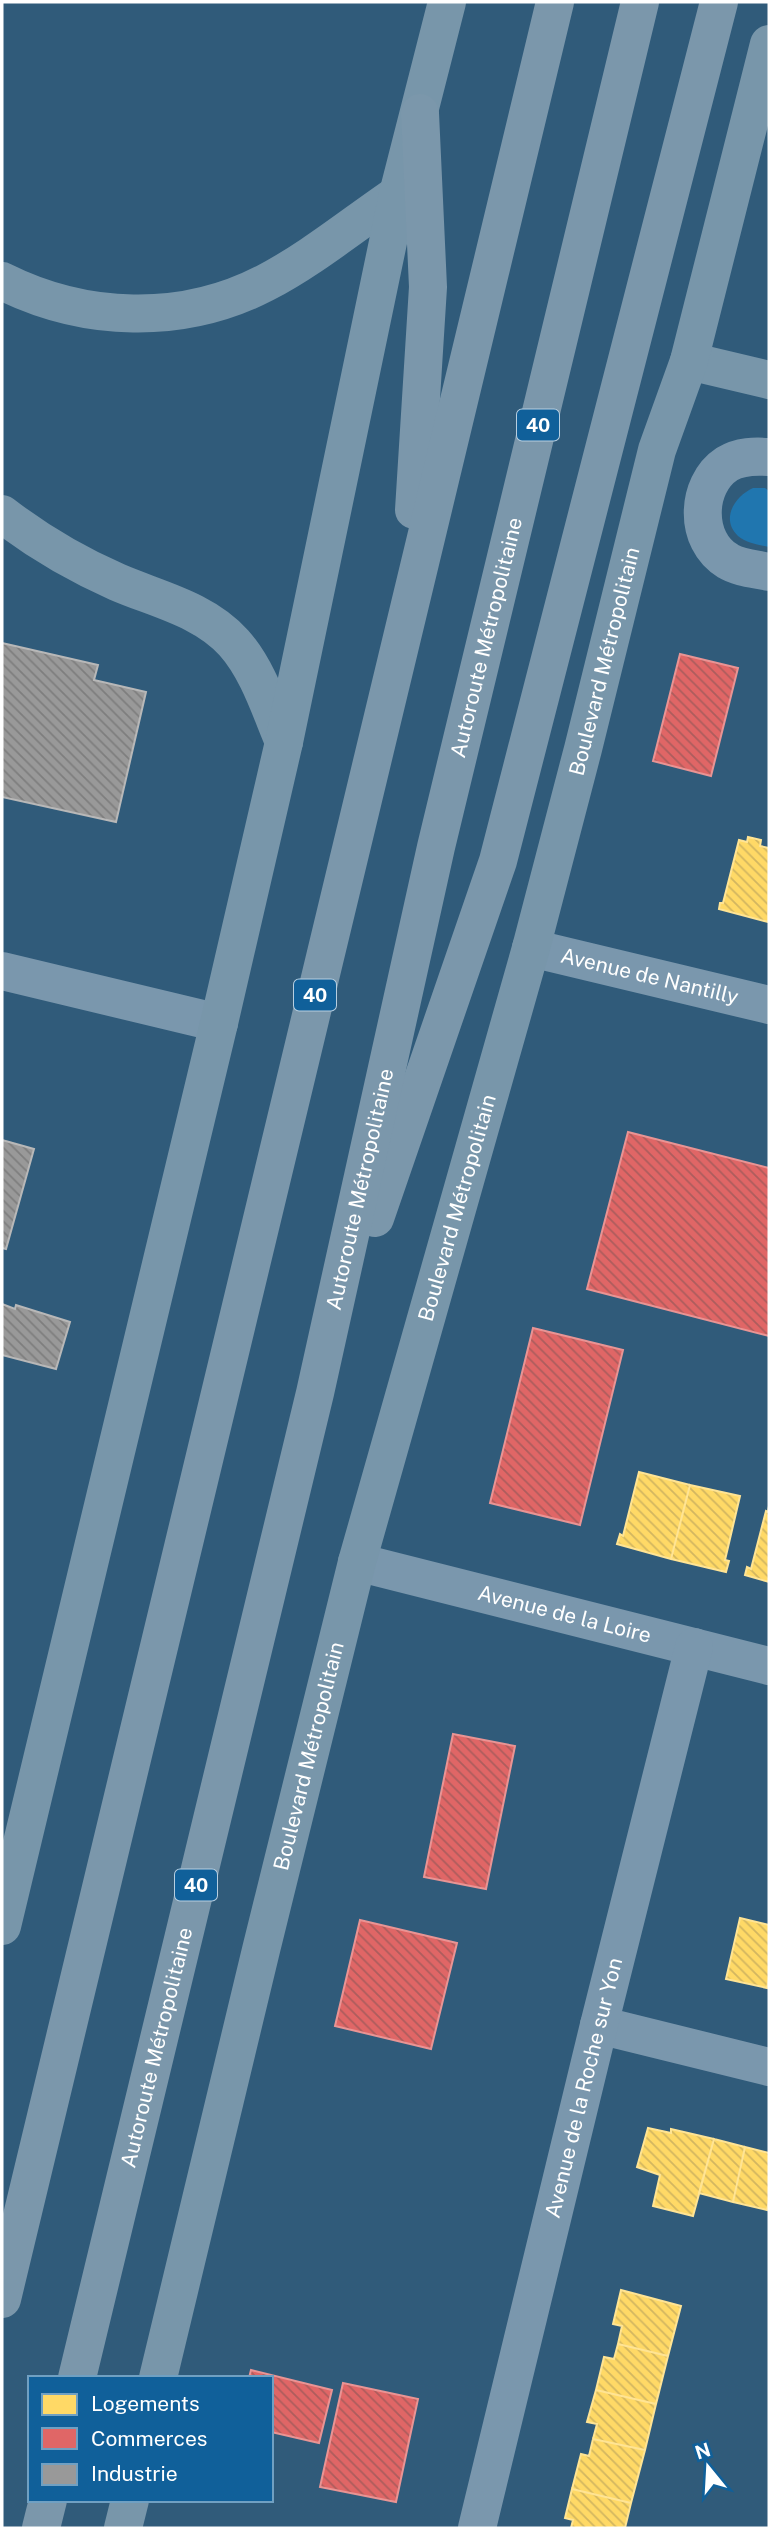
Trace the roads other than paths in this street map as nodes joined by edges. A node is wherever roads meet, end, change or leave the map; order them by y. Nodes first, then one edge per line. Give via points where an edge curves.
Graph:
1 (447, 2) edge
2 (555, 2) edge
3 (640, 2) edge
4 (719, 2) edge
5 (769, 44) edge
6 (420, 113) junction
7 (398, 194) junction
8 (2, 281) edge
9 (689, 361) junction
10 (769, 380) edge
11 (769, 457) edge
12 (2, 514) edge
13 (769, 572) edge
14 (408, 614) junction
15 (284, 742) junction
16 (531, 948) junction
17 (2, 971) edge
18 (769, 1005) edge
19 (219, 1023) junction
20 (315, 1392) junction
21 (357, 1562) junction
22 (694, 1647) junction
23 (769, 1666) edge
24 (12, 1835) edge
25 (2, 1926) edge
26 (598, 2025) junction
27 (769, 2067) edge
28 (2, 2300) edge
29 (77, 2376) edge
30 (158, 2376) edge
31 (48, 2502) edge
32 (130, 2502) edge
33 (41, 2528) edge
34 (123, 2528) edge
35 (477, 2528) edge

1 - 6 main road
2 - 14 highway, 40
3 - 20 highway, Autoroute Métropolitaine / 40 via 436,847
4 - 20 highway via 498,861
5 - 9 main road, Boulevard Métropolitain
6 - 7 main road
6 - 14 highway via 428,287
7 - 8 main road via 291,269 232,297 200,305 142,314 88,311
7 - 15 main road
9 - 10 main road
9 - 16 main road, Boulevard Métropolitain via 657,450
11 - 13 street via 727,464 709,484 703,512 707,540 716,551 728,561
12 - 15 main road via 94,570 211,623 234,642 250,667
14 - 28 highway, 40
15 - 19 main road
16 - 18 street, Avenue de Nantilly
16 - 21 main road, Boulevard Métropolitain
17 - 19 street
19 - 24 main road
20 - 29 highway, Autoroute Métropolitaine / 40
21 - 22 street, Avenue de la Loire
21 - 30 main road, Boulevard Métropolitain
22 - 23 street, Avenue de la Loire
22 - 26 street, Avenue de la Roche sur Yon
24 - 25 main road
26 - 27 street
26 - 35 street, Avenue de la Roche sur Yon
31 - 33 highway
32 - 34 main road

